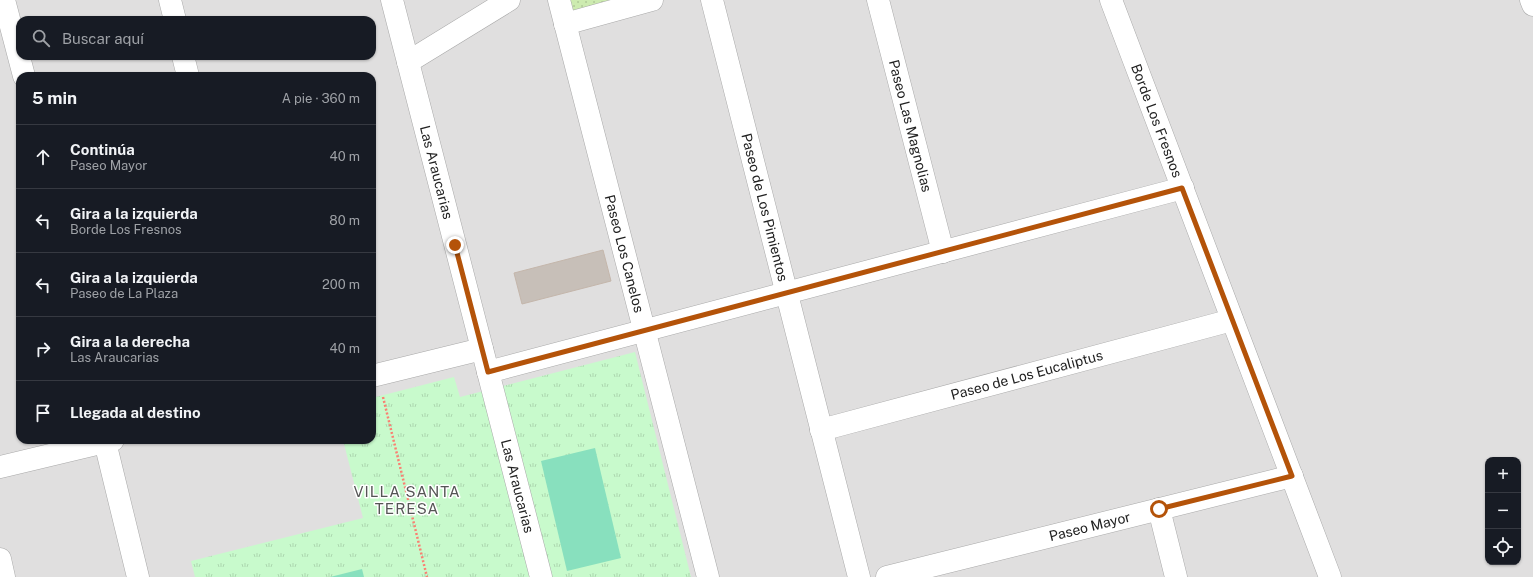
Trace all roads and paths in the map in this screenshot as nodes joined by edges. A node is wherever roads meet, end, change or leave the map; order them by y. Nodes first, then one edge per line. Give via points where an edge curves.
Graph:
1 (4, 0) edge
2 (170, 0) edge
3 (392, 0) edge
4 (509, 0) edge
5 (559, 0) edge
6 (652, 0) edge
7 (712, 0) edge
8 (878, 0) edge
9 (1111, 0) edge
10 (1531, 0) edge
11 (1533, 5) edge
12 (174, 16) edge
13 (565, 24) junction
14 (16, 46) edge
15 (20, 60) edge
16 (184, 60) edge
17 (408, 62) junction
18 (23, 72) edge
19 (187, 72) edge
20 (1182, 188) junction
21 (943, 252) junction
22 (787, 293) junction
23 (1232, 320) junction
24 (644, 330) junction
25 (482, 350) junction
26 (488, 372) junction
27 (376, 376) edge
28 (376, 380) edge
29 (821, 430) junction
30 (96, 444) edge
31 (110, 444) edge
32 (0, 467) edge
33 (1292, 476) junction
34 (1159, 509) junction
35 (0, 559) edge
36 (4, 577) edge
37 (138, 577) edge
38 (427, 577) edge
39 (541, 577) edge
40 (708, 577) edge
41 (859, 577) edge
42 (887, 577) edge
43 (1176, 577) edge
44 (1330, 577) edge

1 - 14 street
2 - 12 street
3 - 17 street, Las Araucarias
4 - 17 street
5 - 13 street, Paseo Los Canelos
6 - 13 street
7 - 22 street, Paseo de Los Pimientos
8 - 21 street, Paseo Las Magnolias
9 - 20 street, Borde Los Fresnos
10 - 11 street
13 - 24 street, Paseo Los Canelos
15 - 18 street
16 - 19 street
17 - 25 street, Las Araucarias
20 - 21 street
20 - 23 street, Borde Los Fresnos
21 - 22 street
22 - 24 street
22 - 29 street, Paseo de Los Pimientos
23 - 29 street, Paseo de Los Eucaliptus
23 - 33 street, Borde Los Fresnos
24 - 26 street
24 - 40 street, Paseo Los Canelos
25 - 26 street, Las Araucarias
25 - 27 street
26 - 39 street, Las Araucarias
28 - 38 path
29 - 41 street, Paseo de Los Pimientos
30 - 32 street
31 - 37 street
33 - 34 street, Paseo Mayor
33 - 44 street, Borde Los Fresnos
34 - 42 street, Paseo Mayor
34 - 43 street
35 - 36 street

